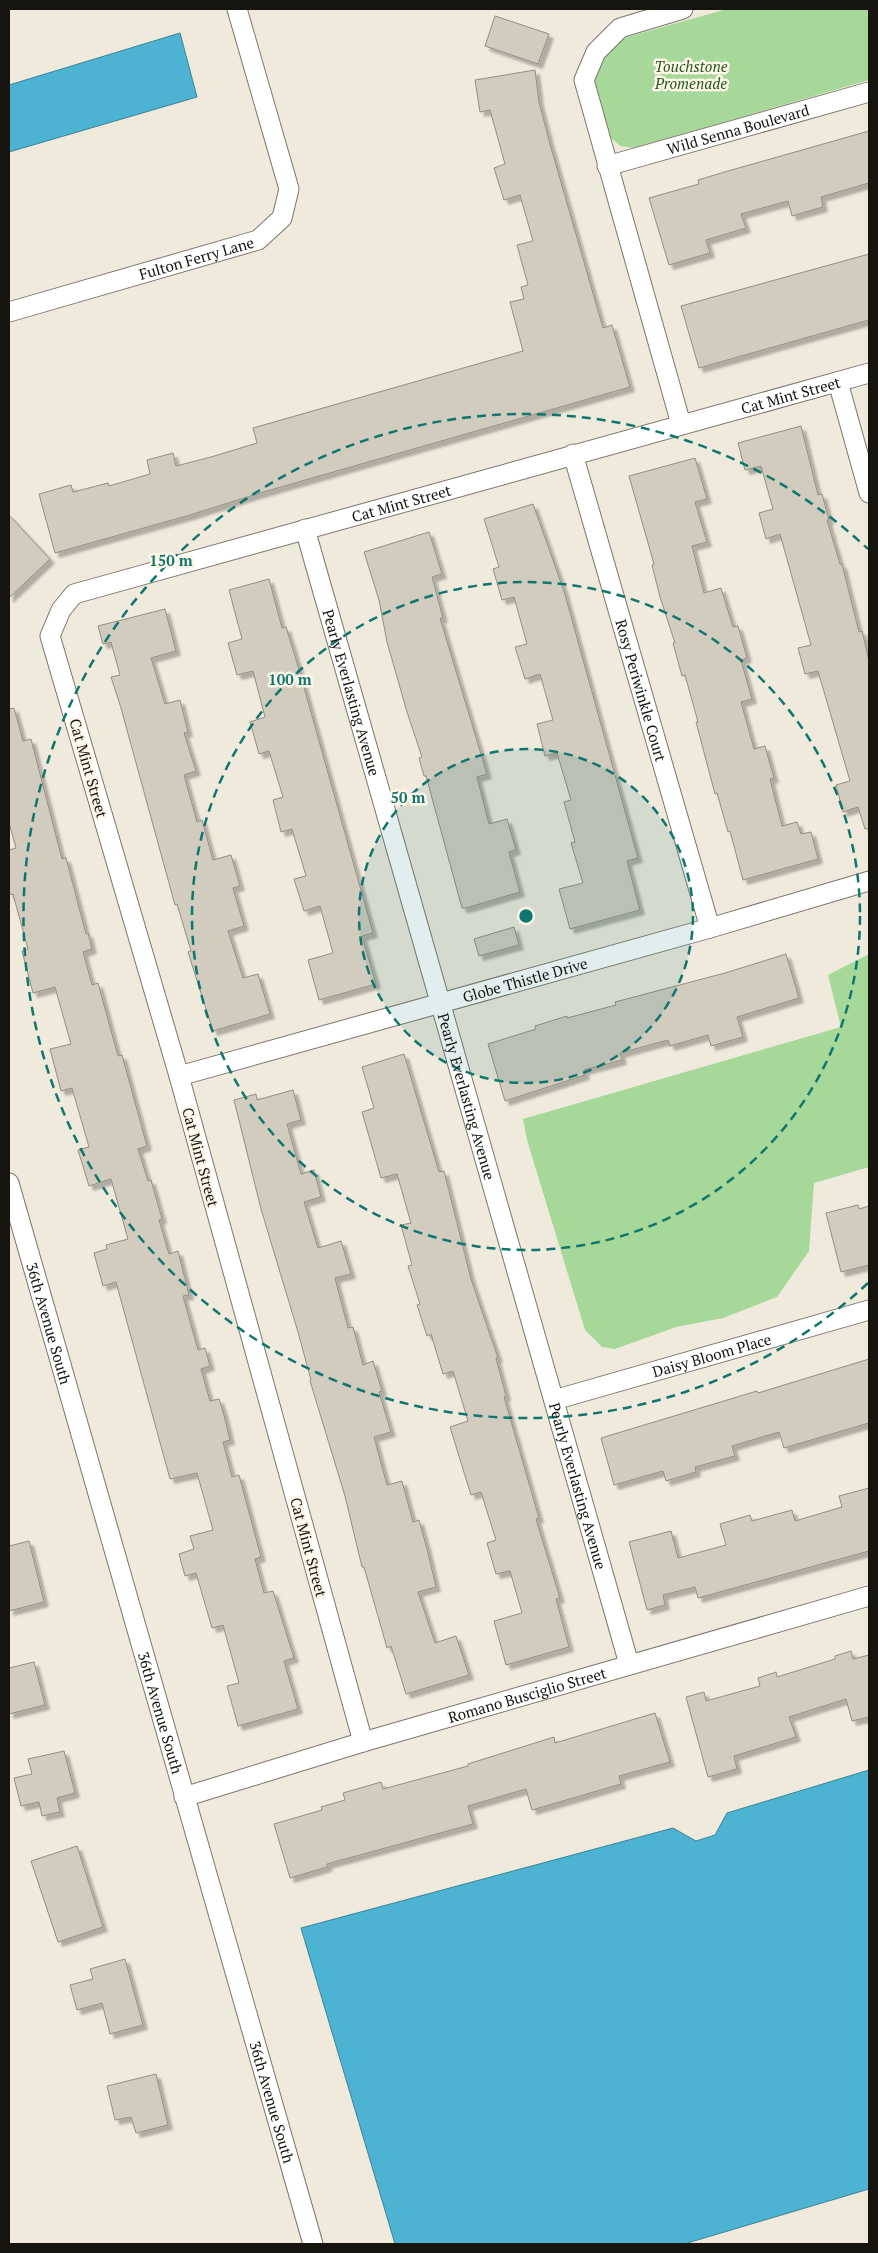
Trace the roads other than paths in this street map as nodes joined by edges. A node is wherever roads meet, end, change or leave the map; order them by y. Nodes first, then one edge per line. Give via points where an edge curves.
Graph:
1 (237, 9) edge
2 (683, 9) edge
3 (869, 92) edge
4 (607, 166) junction
5 (9, 312) edge
6 (869, 373) edge
7 (838, 382) junction
8 (681, 424) junction
9 (573, 454) junction
10 (869, 493) edge
11 (305, 529) junction
12 (869, 881) edge
13 (710, 928) junction
14 (442, 1003) junction
15 (179, 1076) junction
16 (9, 1183) edge
17 (869, 1310) edge
18 (554, 1400) junction
19 (869, 1596) edge
20 (629, 1664) junction
21 (363, 1742) junction
22 (184, 1796) junction
23 (313, 2244) edge

1 - 5 street, Fulton Ferry Lane via 289,190 282,218 258,240
2 - 4 street via 620,28 596,52 584,80
3 - 4 street, Wild Senna Boulevard
4 - 8 street
6 - 7 street, Cat Mint Street
7 - 8 street, Cat Mint Street
7 - 10 street
8 - 9 street, Cat Mint Street
9 - 11 street, Cat Mint Street
9 - 13 street, Rosy Periwinkle Court
11 - 14 street, Pearly Everlasting Avenue
11 - 15 street, Cat Mint Street via 74,594 50,636
12 - 13 street, Globe Thistle Drive
13 - 14 street, Globe Thistle Drive
14 - 15 street, Globe Thistle Drive
14 - 18 street, Pearly Everlasting Avenue
15 - 21 street, Cat Mint Street
16 - 22 street, 36th Avenue South
17 - 18 street, Daisy Bloom Place
18 - 20 street, Pearly Everlasting Avenue
19 - 20 street, Romano Busciglio Street
20 - 21 street, Romano Busciglio Street
21 - 22 street, Romano Busciglio Street
22 - 23 street, 36th Avenue South

